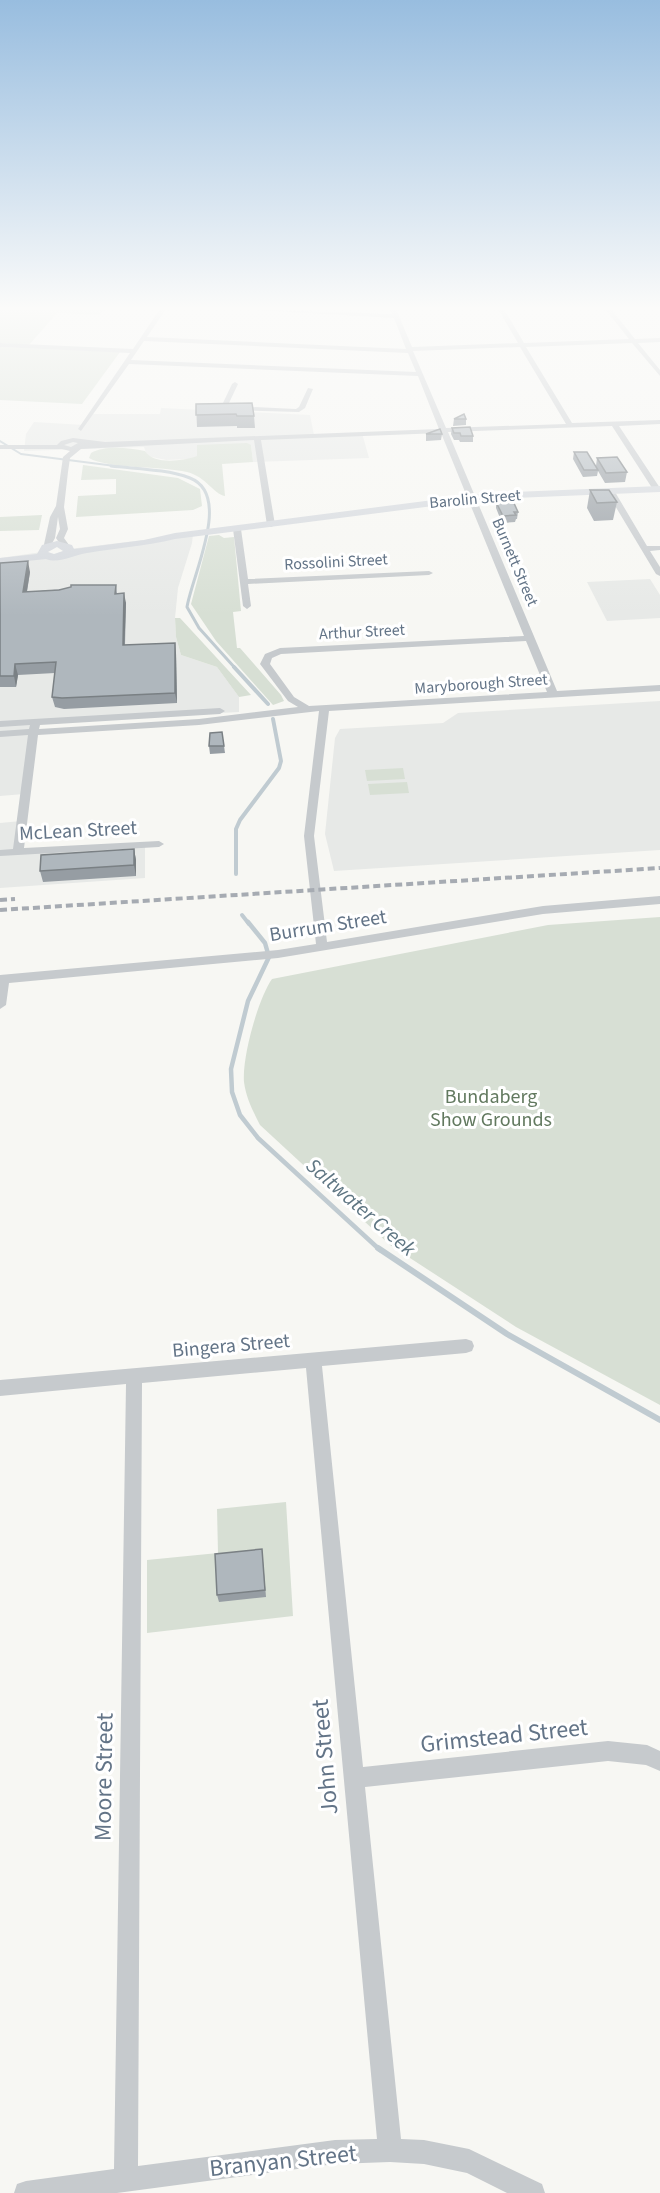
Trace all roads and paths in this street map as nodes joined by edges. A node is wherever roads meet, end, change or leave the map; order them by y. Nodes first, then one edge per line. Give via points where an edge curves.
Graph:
1 (93, 411) edge
2 (266, 411) edge
3 (436, 411) edge
4 (561, 411) edge
5 (268, 421) dead end
6 (660, 422) edge
7 (614, 424) junction
8 (570, 426) junction
9 (81, 429) junction
10 (444, 430) junction
11 (257, 438) junction
12 (63, 444) junction
13 (80, 444) junction
14 (0, 447) edge
15 (67, 458) junction
16 (659, 490) edge
17 (612, 494) junction
18 (473, 500) junction
19 (60, 507) junction
20 (271, 525) junction
21 (237, 529) junction
22 (66, 548) junction
23 (660, 548) edge
24 (645, 549) junction
25 (45, 551) junction
26 (0, 555) edge
27 (0, 561) edge
28 (429, 573) dead end
29 (660, 574) edge
30 (244, 582) junction
31 (247, 606) dead end
32 (530, 638) junction
33 (660, 688) edge
34 (553, 694) junction
35 (324, 708) junction
36 (305, 709) junction
37 (0, 724) edge
38 (34, 727) junction
39 (0, 734) edge
40 (159, 844) dead end
41 (18, 852) junction
42 (0, 853) edge
43 (660, 900) edge
44 (322, 947) junction
45 (2, 979) edge
46 (0, 1005) edge
47 (466, 1346) dead end
48 (313, 1360) junction
49 (134, 1375) junction
50 (0, 1388) edge
51 (660, 1761) edge
52 (353, 1778) junction
53 (390, 2150) junction
54 (126, 2179) junction
55 (27, 2193) edge
56 (533, 2193) edge

1 - 9 street
2 - 5 street
3 - 10 street, Burnett Street
4 - 8 street
6 - 7 street
7 - 8 street
7 - 16 street
8 - 10 street
9 - 12 street
9 - 13 street
10 - 11 street
10 - 18 street, Burnett Street
11 - 13 street
11 - 20 street
12 - 13 street
12 - 14 street
12 - 15 street
13 - 15 street
15 - 19 street
16 - 17 main road, Barolin Street
16 - 18 main road, Barolin Street
17 - 18 main road, Barolin Street
17 - 24 street
18 - 20 main road, Barolin Street
18 - 32 street, Burnett Street
19 - 22 street via 64,527 60,541
19 - 25 street
20 - 21 main road, Barolin Street
21 - 22 main road, Barolin Street via 144,543
21 - 30 street
22 - 25 main road, Barolin Street via 57,557
23 - 24 street
24 - 29 street
25 - 26 main road
25 - 27 main road
28 - 30 street, Rossolini Street
30 - 31 street
32 - 34 street, Burnett Street
32 - 36 street, Arthur Street via 271,654 265,664 291,699
33 - 34 street, Maryborough Street
34 - 35 street, Maryborough Street
35 - 36 street, Maryborough Street
35 - 44 street via 309,836
36 - 38 street, Maryborough Street via 199,722
37 - 38 street, Maryborough Street
38 - 39 street, Maryborough Street
38 - 41 street
40 - 41 street, McLean Street
41 - 42 street, McLean Street
43 - 44 street, Burrum Street via 543,910
44 - 45 street, Burrum Street
45 - 46 street
47 - 48 street, Bingera Street
48 - 49 street, Bingera Street
48 - 52 street, John Street
49 - 50 street, Bingera Street
49 - 54 street, Moore Street
51 - 52 street, Grimstead Street via 647,1755 608,1751
52 - 53 street, John Street
53 - 54 street, Branyan Street via 335,2152
53 - 56 street, Branyan Street via 469,2161
54 - 55 street, Branyan Street

